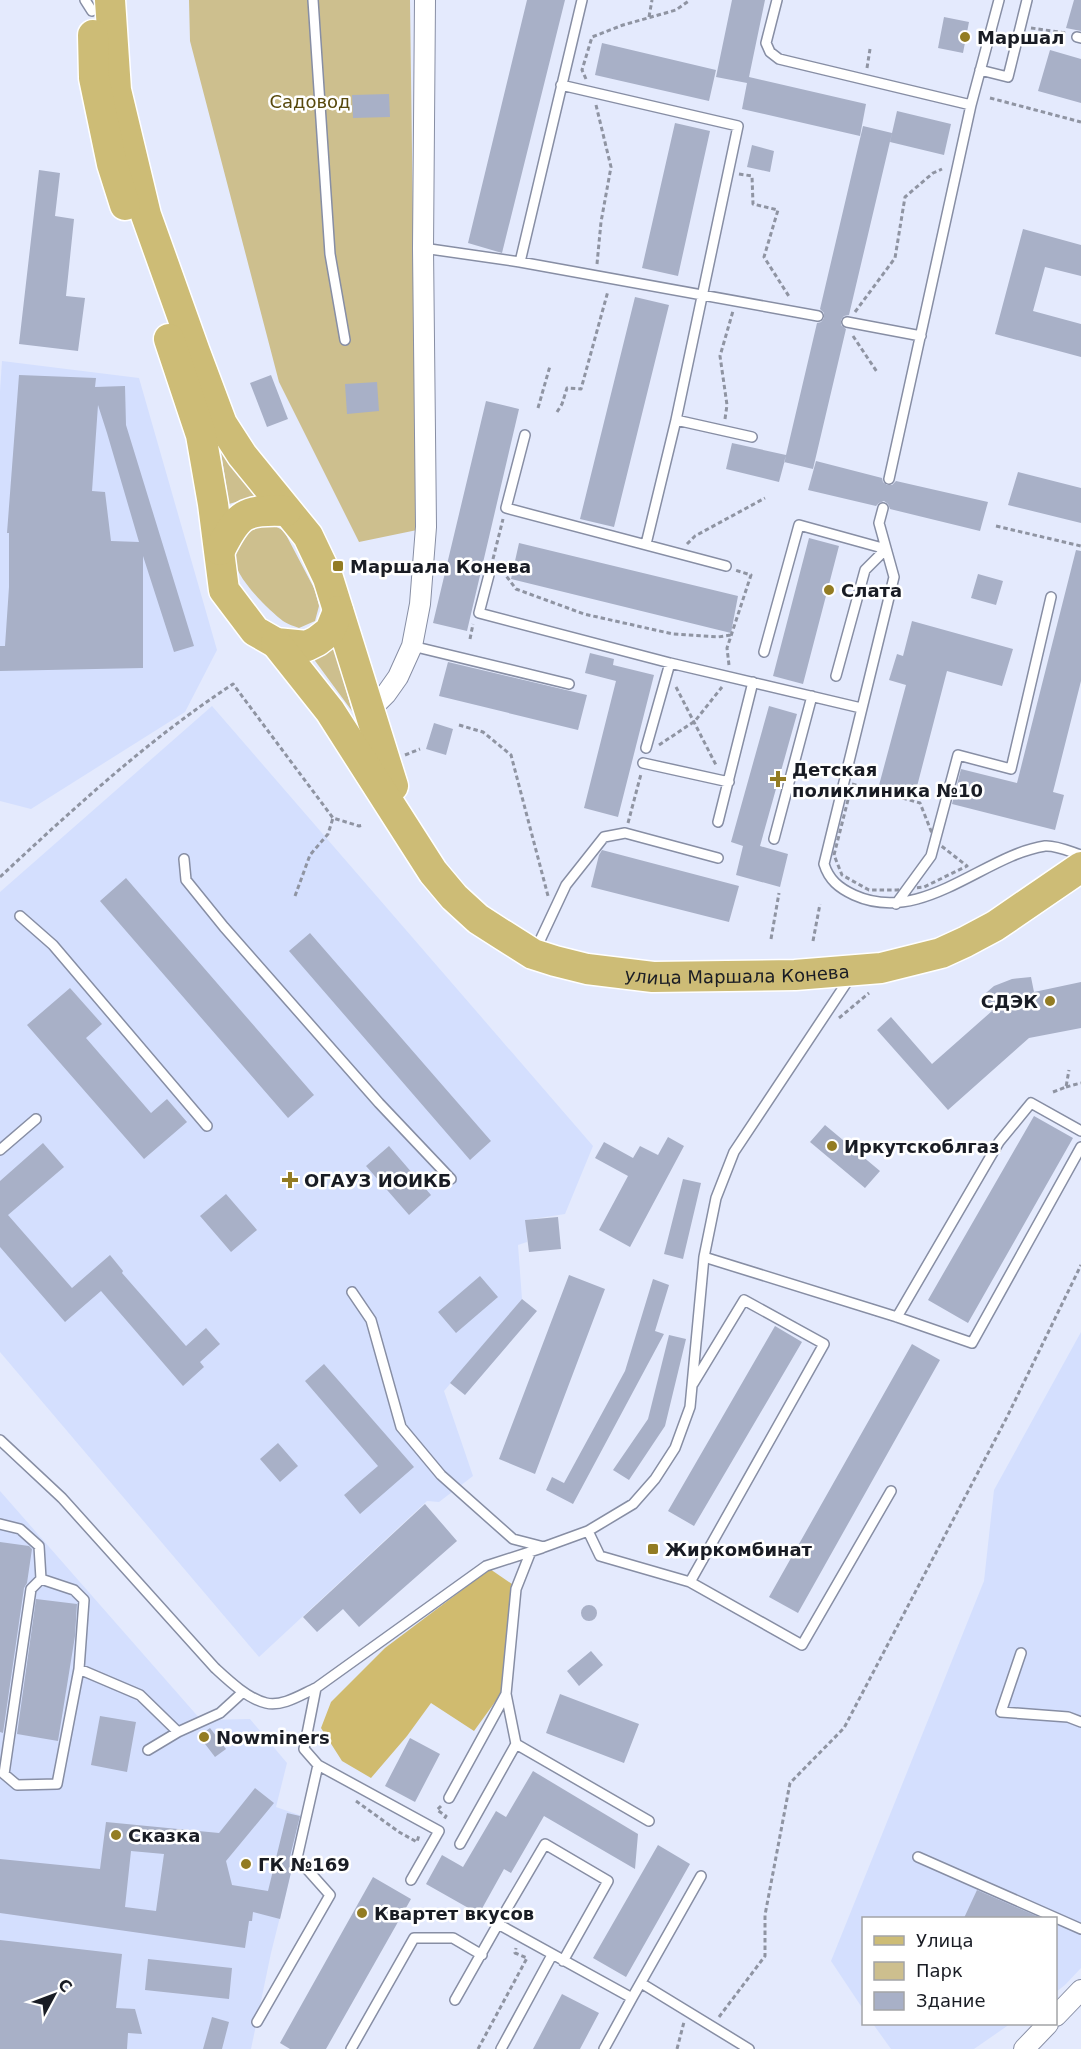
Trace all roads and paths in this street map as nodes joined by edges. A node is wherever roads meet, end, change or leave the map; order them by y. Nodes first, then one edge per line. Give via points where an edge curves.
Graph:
1 (314, 0) edge
2 (426, 0) edge
3 (582, 0) edge
4 (652, 0) edge
5 (690, 0) edge
6 (777, 0) edge
7 (999, 0) edge
8 (1027, 0) edge
9 (95, 3) edge
10 (649, 17) junction
11 (1020, 26) junction
12 (1079, 37) edge
13 (870, 49) dead end
14 (980, 70) junction
15 (865, 79) junction
16 (561, 85) junction
17 (591, 92) junction
18 (990, 98) dead end
19 (971, 105) junction
20 (1081, 122) edge
21 (942, 169) dead end
22 (752, 176) dead end
23 (423, 248) junction
24 (520, 262) junction
25 (596, 275) junction
26 (609, 286) dead end
27 (789, 294) dead end
28 (703, 295) junction
29 (818, 316) dead end
30 (729, 322) dead end
31 (847, 322) joint
32 (921, 336) junction
33 (345, 340) dead end
34 (858, 343) dead end
35 (550, 366) dead end
36 (877, 372) dead end
37 (727, 405) dead end
38 (538, 408) dead end
39 (558, 412) dead end
40 (676, 420) junction
41 (525, 435) dead end
42 (752, 437) dead end
43 (889, 479) dead end
44 (765, 498) dead end
45 (506, 508) junction
46 (883, 508) dead end
47 (286, 511) junction
48 (996, 526) dead end
49 (695, 536) dead end
50 (646, 544) junction
51 (1081, 546) edge
52 (886, 549) junction
53 (220, 550) junction
54 (726, 566) dead end
55 (489, 571) junction
56 (751, 575) dead end
57 (1051, 597) dead end
58 (338, 611) junction
59 (473, 624) dead end
60 (731, 635) junction
61 (470, 639) dead end
62 (276, 643) junction
63 (412, 646) junction
64 (764, 652) dead end
65 (670, 663) junction
66 (730, 670) dead end
67 (836, 676) dead end
68 (673, 681) dead end
69 (753, 682) junction
70 (569, 684) dead end
71 (721, 688) dead end
72 (812, 696) junction
73 (861, 708) junction
74 (368, 712) junction
75 (694, 721) junction
76 (459, 725) dead end
77 (659, 746) dead end
78 (646, 748) dead end
79 (420, 749) dead end
80 (405, 755) dead end
81 (643, 763) joint
82 (717, 766) dead end
83 (729, 782) junction
84 (333, 818) junction
85 (718, 822) dead end
86 (364, 825) dead end
87 (625, 833) junction
88 (774, 839) dead end
89 (935, 841) junction
90 (415, 842) junction
91 (1081, 855) edge
92 (718, 858) dead end
93 (184, 859) dead end
94 (1081, 867) edge
95 (0, 877) edge
96 (907, 889) junction
97 (779, 893) dead end
98 (295, 896) dead end
99 (820, 904) dead end
100 (896, 904) junction
101 (553, 915) junction
102 (20, 916) dead end
103 (771, 939) dead end
104 (813, 941) dead end
105 (533, 954) junction
106 (863, 980) junction
107 (837, 1020) dead end
108 (1069, 1070) dead end
109 (1081, 1083) edge
110 (1066, 1087) junction
111 (1053, 1092) dead end
112 (36, 1119) dead end
113 (207, 1126) dead end
114 (1081, 1131) edge
115 (1081, 1147) edge
116 (0, 1150) edge
117 (451, 1179) dead end
118 (704, 1257) junction
119 (1081, 1265) edge
120 (352, 1292) dead end
121 (897, 1317) junction
122 (692, 1386) junction
123 (0, 1440) edge
124 (891, 1491) dead end
125 (0, 1524) edge
126 (588, 1531) junction
127 (544, 1547) junction
128 (531, 1551) junction
129 (41, 1578) junction
130 (690, 1582) junction
131 (1021, 1653) dead end
132 (78, 1669) junction
133 (316, 1688) junction
134 (243, 1692) junction
135 (506, 1694) junction
136 (1081, 1722) edge
137 (178, 1732) junction
138 (516, 1744) junction
139 (148, 1750) dead end
140 (318, 1765) junction
141 (449, 1798) dead end
142 (649, 1821) dead end
143 (460, 1844) dead end
144 (918, 1857) dead end
145 (701, 1876) dead end
146 (411, 1880) dead end
147 (1054, 1917) edge
148 (1057, 1918) edge
149 (498, 1924) junction
150 (1081, 1929) edge
151 (516, 1947) dead end
152 (482, 1954) junction
153 (552, 1955) junction
154 (563, 1961) junction
155 (641, 1983) junction
156 (1081, 1990) edge
157 (632, 1998) junction
158 (455, 2000) dead end
159 (1057, 2015) edge
160 (717, 2019) dead end
161 (684, 2021) dead end
162 (257, 2022) dead end
163 (1047, 2025) edge
164 (351, 2049) edge
165 (478, 2049) edge
166 (501, 2049) edge
167 (604, 2049) edge
168 (677, 2049) edge
169 (749, 2049) edge
170 (1024, 2049) edge

1 - 33 lane via 330,254
2 - 23 street
3 - 16 lane
4 - 10 path
5 - 10 path via 676,10
6 - 15 lane via 766,43 770,52 780,59
7 - 14 lane
8 - 11 lane
9 - 47 main road via 150,226 222,424
9 - 53 main road via 94,78 112,164 201,435
10 - 17 path via 592,37 582,70
11 - 12 path
11 - 14 lane via 1008,77
13 - 15 path
14 - 19 lane
15 - 19 lane
16 - 17 lane
16 - 24 lane
17 - 25 path via 611,167
17 - 28 lane via 738,126
18 - 20 path
19 - 32 lane
21 - 31 path via 905,197 895,258
22 - 27 path via 753,204 778,210 764,257
23 - 24 lane
23 - 63 street via 426,527 420,604
24 - 25 lane
25 - 28 lane
26 - 39 path via 581,389 567,388
28 - 29 lane
28 - 40 lane
30 - 37 path via 720,356
31 - 32 lane
32 - 43 lane
34 - 36 path
35 - 38 path
40 - 42 lane
40 - 50 lane
41 - 45 lane
44 - 49 path
45 - 50 lane
45 - 55 path
46 - 52 lane via 879,523
47 - 53 main road via 250,512 232,525
47 - 58 main road via 308,536
48 - 51 path
50 - 54 lane
52 - 64 lane via 799,525
52 - 67 lane via 865,570
52 - 73 lane via 894,578
53 - 62 main road via 224,590 255,631
55 - 60 path via 504,573 516,589 584,614 673,634
55 - 65 lane via 479,613
56 - 60 path
57 - 89 lane via 1011,769 958,755
58 - 62 main road via 330,631 317,642 307,646
58 - 74 main road
59 - 61 path
60 - 66 path via 727,648
62 - 90 main road via 330,711
63 - 70 lane
63 - 74 street via 398,677
65 - 69 lane
65 - 78 lane
68 - 75 path
69 - 72 lane
69 - 83 lane
71 - 75 path
72 - 73 lane
72 - 88 lane
73 - 100 lane via 824,864 840,889 862,899
74 - 90 main road
75 - 77 path
75 - 82 path
76 - 101 path via 483,732 511,755
79 - 80 path
81 - 83 lane
81 - 87 path
83 - 85 lane
84 - 86 path
84 - 95 path via 233,684 112,776
84 - 98 path via 328,834 310,855
87 - 92 lane
87 - 101 lane via 604,837 566,885
89 - 96 lane via 931,856
89 - 96 path via 967,866 924,887
89 - 96 path via 920,803 852,784 834,855 842,875 869,890
90 - 105 main road, улица Маршала Конева via 454,897 478,919
91 - 100 lane via 1048,846 1024,851 948,889
93 - 117 lane via 186,880 224,927
94 - 106 main road, улица Маршала Конева via 965,942 941,953 880,968
96 - 100 lane
97 - 103 path
99 - 104 path
101 - 105 lane
102 - 113 lane via 53,945
105 - 106 main road, улица Маршала Конева via 587,969 653,977 795,975
106 - 107 path
106 - 118 lane via 735,1152 716,1198
108 - 110 path
109 - 110 path
110 - 111 path
112 - 116 lane
114 - 121 lane via 1030,1103 999,1142
115 - 121 lane via 972,1343
118 - 121 lane
118 - 122 lane
119 - 160 path via 1007,1417 844,1728 790,1783 765,1915 765,1956
120 - 127 lane via 371,1320 401,1427 441,1475 513,1539
122 - 126 lane via 690,1407 675,1448 655,1479 633,1504
122 - 130 lane via 744,1300 824,1344
123 - 134 lane via 62,1498 215,1668
124 - 130 lane via 802,1645
125 - 129 lane via 20,1529 39,1546
126 - 127 lane
126 - 130 lane via 600,1556
127 - 128 lane
128 - 133 lane via 486,1566
128 - 135 lane via 516,1589
129 - 132 lane via 74,1590 84,1600
129 - 132 lane via 31,1588 4,1774 17,1785 57,1784
131 - 136 lane via 1001,1712 1068,1717
132 - 137 lane via 140,1695
133 - 134 lane via 288,1701 267,1704
133 - 140 lane via 304,1749
134 - 137 lane via 220,1713
135 - 138 lane
135 - 141 lane
137 - 139 lane
138 - 142 lane
138 - 143 lane
140 - 146 lane via 439,1831
140 - 162 lane via 297,1858 330,1895
144 - 147 lane
145 - 155 lane
148 - 150 lane
149 - 152 lane
149 - 153 lane
149 - 154 lane via 545,1844 608,1881
151 - 165 path via 515,1953 527,1958
152 - 158 lane
152 - 164 lane via 453,1938 414,1938
153 - 154 lane
153 - 166 lane
154 - 157 lane
155 - 157 lane
155 - 169 lane
156 - 159 street
157 - 167 lane
161 - 168 path
163 - 170 street

